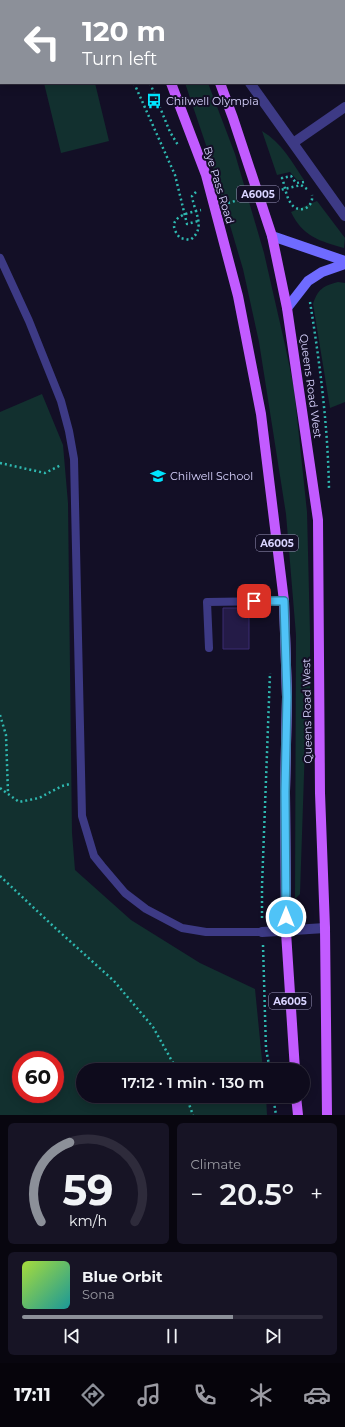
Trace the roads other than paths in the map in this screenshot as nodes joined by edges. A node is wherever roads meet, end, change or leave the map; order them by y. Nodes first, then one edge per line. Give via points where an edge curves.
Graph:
1 (171, 84) edge
2 (220, 84) edge
3 (251, 84) edge
4 (345, 107) edge
5 (293, 143) junction
6 (345, 216) edge
7 (272, 236) junction
8 (0, 258) edge
9 (345, 263) edge
10 (238, 296) joint
11 (287, 308) junction
12 (284, 601) junction
13 (209, 648) dead end
14 (325, 928) junction
15 (262, 932) joint
16 (286, 932) junction
17 (295, 1063) edge
18 (297, 1103) edge
19 (298, 1115) edge
20 (327, 1115) edge

1 - 10 main road, Bye Pass Road / A6005 via 206,175
2 - 7 main road, A6005
3 - 5 street
4 - 5 street
5 - 6 street
7 - 9 main road
7 - 11 main road, A6005
8 - 15 lane via 29,320 61,402 74,458 82,816 94,856 125,893 146,910 182,928 206,932
9 - 11 main road via 308,281
10 - 12 main road, Queens Road West / A6005 via 261,414
11 - 14 main road, Queens Road West / A6005 via 318,520 320,793
12 - 13 lane via 207,602
12 - 16 main road, Queens Road West / A6005 via 287,697
14 - 16 street
14 - 20 main road, Queens Road West / A6005
15 - 16 street
16 - 17 main road, Queens Road West / A6005
18 - 19 main road

